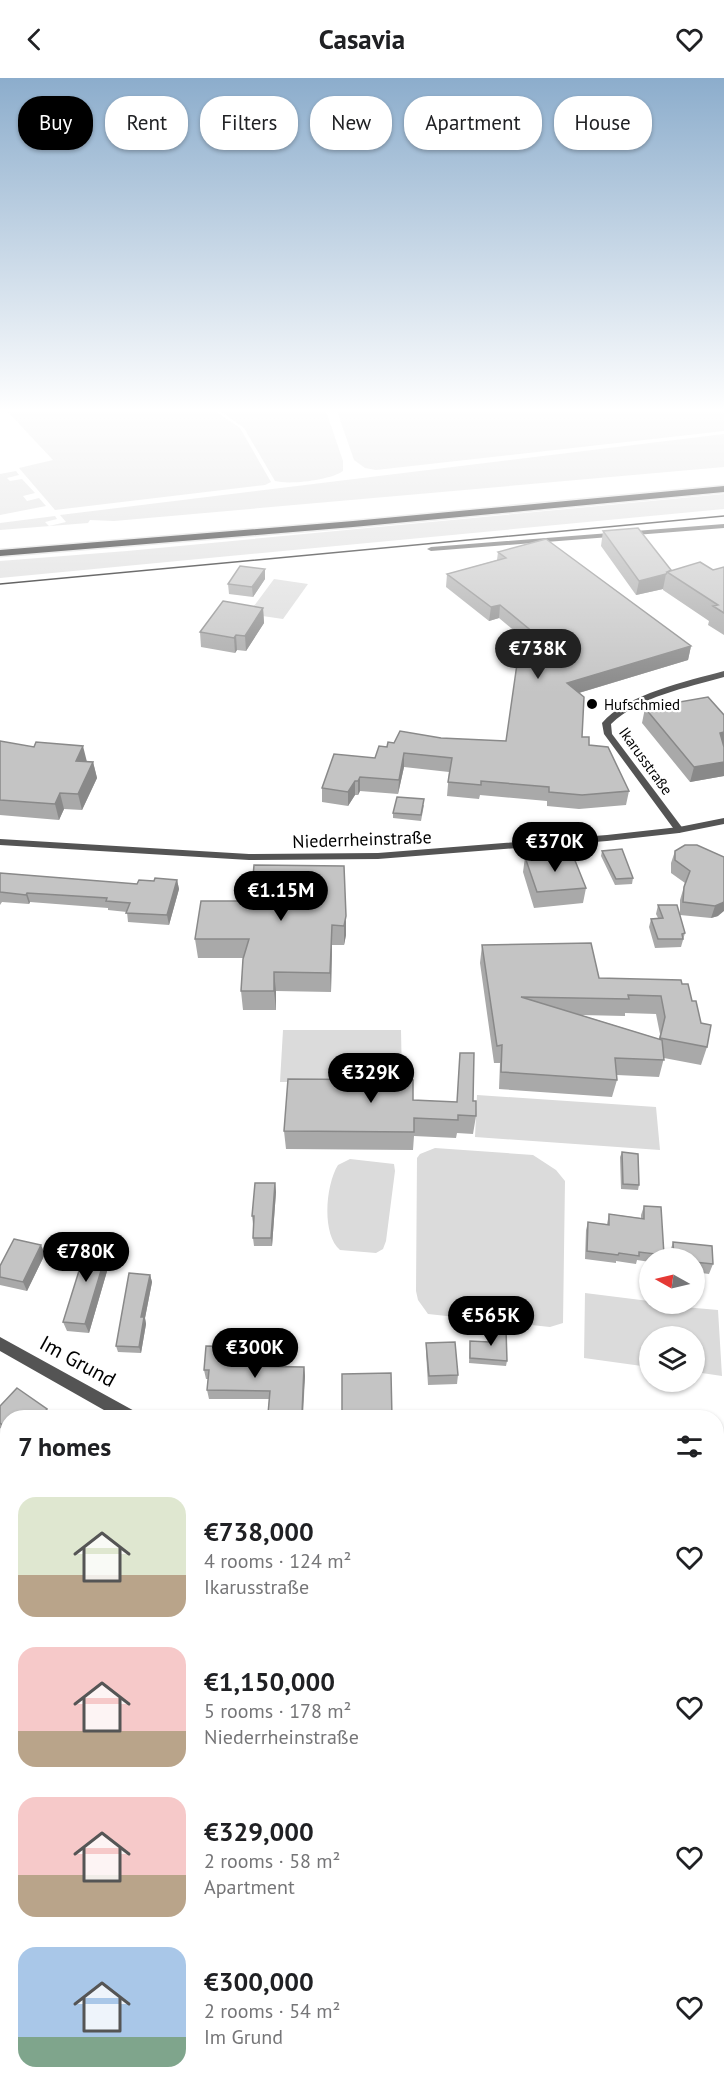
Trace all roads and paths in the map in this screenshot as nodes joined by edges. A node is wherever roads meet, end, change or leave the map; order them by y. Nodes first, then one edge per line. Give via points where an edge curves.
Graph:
1 (462, 505) edge
2 (553, 505) edge
3 (724, 526) edge
4 (0, 545) edge
5 (431, 549) dead end
6 (0, 553) edge
7 (724, 674) edge
8 (724, 821) edge
9 (679, 830) junction
10 (0, 842) edge
11 (0, 1344) edge
12 (119, 1410) edge

1 - 4 main road
2 - 6 main road
3 - 5 street
7 - 9 street, Ikarusstraße via 634,704 606,723 608,734
8 - 9 street, Niederrheinstraße
9 - 10 street, Niederrheinstraße via 484,849 296,858
11 - 12 street, Im Grund

